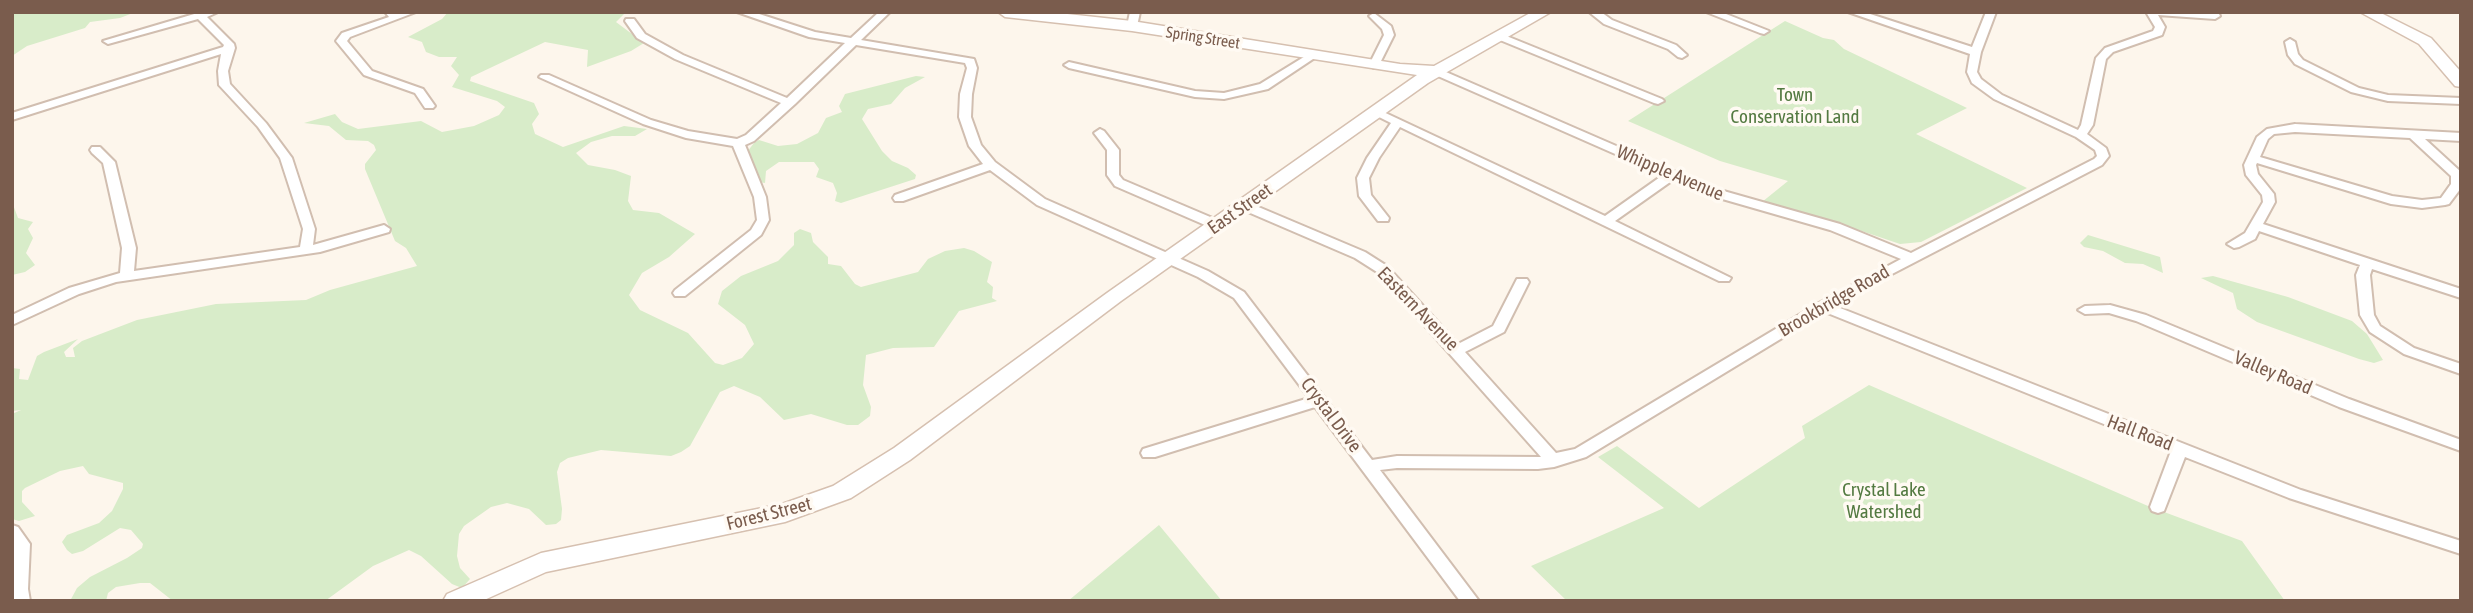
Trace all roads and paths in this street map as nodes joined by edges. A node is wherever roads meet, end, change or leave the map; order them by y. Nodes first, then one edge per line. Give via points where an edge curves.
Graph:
1 (213, 12) edge
2 (411, 12) edge
3 (741, 12) edge
4 (885, 12) edge
5 (1005, 12) edge
6 (1544, 12) edge
7 (1594, 12) edge
8 (1711, 12) edge
9 (1853, 12) edge
10 (1992, 12) edge
11 (2152, 12) edge
12 (2367, 12) edge
13 (1029, 14) edge
14 (392, 15) edge
15 (200, 16) junction
16 (1374, 16) dead end
17 (2215, 16) dead end
18 (1134, 19) edge
19 (630, 21) dead end
20 (1764, 31) dead end
21 (1499, 36) junction
22 (108, 41) dead end
23 (854, 41) junction
24 (2290, 42) dead end
25 (230, 48) junction
26 (1976, 52) junction
27 (1312, 55) junction
28 (1682, 55) dead end
29 (1069, 65) dead end
30 (1374, 65) junction
31 (1428, 75) junction
32 (545, 78) dead end
33 (2461, 82) edge
34 (1658, 101) dead end
35 (2461, 101) edge
36 (791, 102) junction
37 (429, 106) dead end
38 (1377, 111) junction
39 (12, 117) edge
40 (1398, 122) junction
41 (1100, 133) dead end
42 (2080, 135) junction
43 (2414, 135) junction
44 (2461, 137) edge
45 (738, 143) junction
46 (96, 150) dead end
47 (2252, 158) junction
48 (991, 165) junction
49 (1671, 175) junction
50 (899, 198) dead end
51 (1245, 205) junction
52 (1383, 218) dead end
53 (1605, 222) junction
54 (1217, 225) junction
55 (2256, 226) junction
56 (384, 229) dead end
57 (2234, 244) dead end
58 (306, 250) junction
59 (1911, 258) junction
60 (1168, 259) junction
61 (2367, 263) junction
62 (127, 275) junction
63 (1724, 278) dead end
64 (1522, 282) dead end
65 (680, 293) dead end
66 (2461, 294) edge
67 (1824, 306) junction
68 (2085, 310) dead end
69 (12, 321) edge
70 (1046, 347) joint
71 (1458, 350) junction
72 (2461, 369) edge
73 (1320, 401) junction
74 (2461, 446) edge
75 (2180, 449) junction
76 (1149, 453) dead end
77 (1555, 461) junction
78 (1370, 466) junction
79 (2158, 507) dead end
80 (12, 531) edge
81 (2461, 548) edge
82 (21, 601) edge
83 (456, 601) edge
84 (1469, 601) edge

1 - 15 street
2 - 14 street
3 - 23 street via 796,31
4 - 23 street
5 - 13 main road, Spring Street
6 - 21 main road
7 - 28 street
8 - 20 street
9 - 26 street
10 - 26 street
11 - 17 street
11 - 42 street via 2160,27 2158,33 2101,58 2087,125
12 - 33 main road via 2425,41
13 - 18 main road, Spring Street
14 - 37 street via 346,34 341,41 368,73 419,91
15 - 22 street
15 - 25 street
16 - 30 street via 1389,35
18 - 27 main road, Spring Street
19 - 36 street via 639,35 679,57
21 - 31 main road
21 - 34 street
23 - 36 street
23 - 48 street, Crystal Drive via 968,60 972,68 965,117 975,146
24 - 35 street via 2299,62 2355,90 2388,97
25 - 39 street
25 - 58 street via 223,82 286,158 309,229
26 - 42 street via 1973,74 1983,88
27 - 29 street via 1264,87 1224,96 1195,94
27 - 30 main road, Spring Street
30 - 31 main road, Spring Street
31 - 38 main road, East Street
31 - 49 street, Whipple Avenue
32 - 45 street via 647,122
36 - 45 street via 749,140
38 - 40 street
38 - 51 main road, East Street
40 - 52 street via 1363,178 1365,196
40 - 53 street
41 - 54 street via 1113,150 1116,181
42 - 59 street, Brookbridge Road via 2100,148 2103,156 2098,162
43 - 44 street
43 - 47 street via 2279,129 2265,135
43 - 47 street via 2457,175 2457,184 2445,201 2390,200
45 - 65 street via 760,197 764,220 756,232
46 - 62 street via 109,162 129,248
47 - 55 street via 2252,173 2269,199
48 - 50 street
48 - 60 street, Crystal Drive via 1041,202
49 - 53 street
49 - 59 street, Whipple Avenue via 1726,197 1835,227
51 - 54 main road, East Street
51 - 71 street, Eastern Avenue via 1375,264
53 - 63 street
54 - 60 main road, East Street
55 - 57 street via 2250,236
55 - 61 street
56 - 58 street
58 - 62 street
59 - 67 street, Brookbridge Road
60 - 70 main road, East Street
60 - 73 street, Crystal Drive via 1239,295
61 - 66 street
61 - 72 street via 2363,275 2367,315 2375,329 2404,349
62 - 69 street via 74,291
64 - 71 street via 1502,326
67 - 75 street, Hall Road
67 - 77 street, Brookbridge Road via 1594,447
68 - 74 street, Valley Road via 2110,309 2141,318 2344,403
70 - 83 main road, Forest Street via 893,460 827,499 776,515 552,560
71 - 77 street, Eastern Avenue
73 - 76 street
73 - 78 street, Crystal Drive
75 - 79 street
75 - 81 street, Hall Road via 2347,513
77 - 78 street, Brookbridge Road
78 - 84 street, Crystal Drive
80 - 82 street via 21,544

